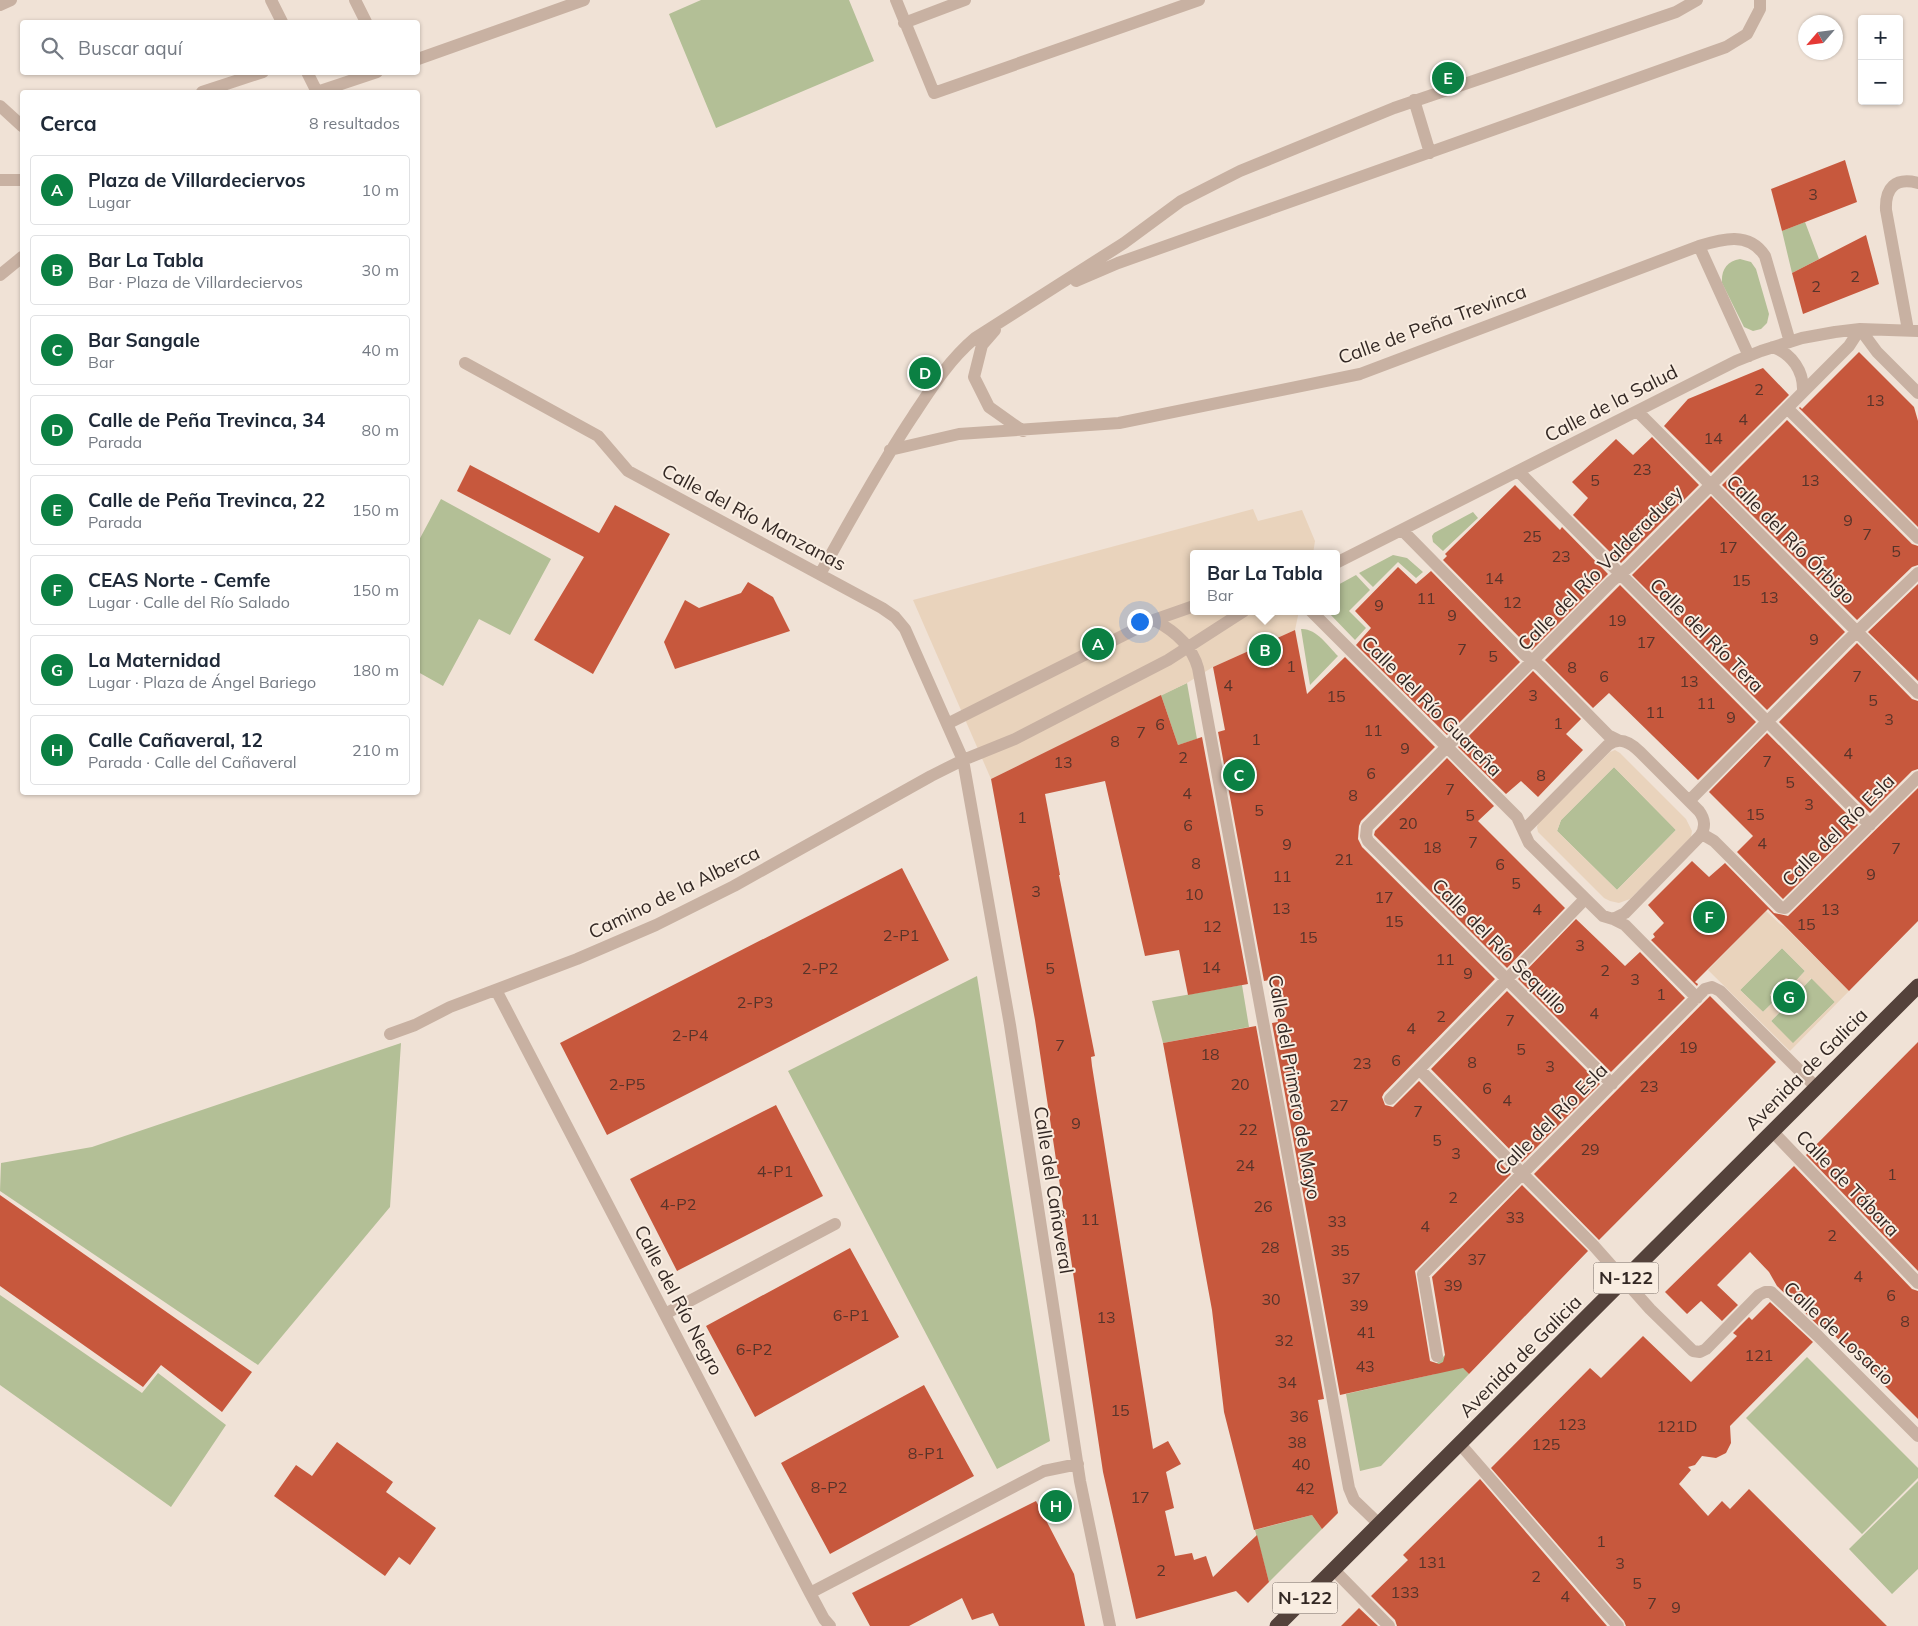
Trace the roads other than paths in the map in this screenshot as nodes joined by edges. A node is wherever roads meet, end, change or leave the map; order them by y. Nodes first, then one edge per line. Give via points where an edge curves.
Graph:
1 (10, 0) edge
2 (271, 0) edge
3 (355, 0) edge
4 (584, 0) edge
5 (896, 0) edge
6 (965, 0) edge
7 (1199, 0) edge
8 (1697, 0) edge
9 (1760, 0) edge
10 (0, 6) edge
11 (281, 20) edge
12 (365, 20) edge
13 (904, 23) junction
14 (420, 58) edge
15 (254, 75) edge
16 (308, 75) edge
17 (368, 75) edge
18 (208, 90) edge
19 (316, 90) edge
20 (323, 90) edge
21 (1414, 100) junction
22 (0, 106) edge
23 (20, 124) edge
24 (1430, 153) junction
25 (0, 180) edge
26 (20, 180) edge
27 (1918, 183) edge
28 (1699, 246) junction
29 (20, 259) edge
30 (0, 274) edge
31 (1048, 292) junction
32 (1002, 322) junction
33 (1860, 329) junction
34 (1913, 331) edge
35 (1790, 342) junction
36 (1773, 346) junction
37 (1749, 356) junction
38 (465, 363) dead end
39 (1803, 392) junction
40 (1918, 393) edge
41 (1787, 408) junction
42 (1637, 411) junction
43 (1023, 431) junction
44 (890, 450) junction
45 (1518, 471) junction
46 (1710, 484) junction
47 (1402, 530) junction
48 (1918, 538) edge
49 (1340, 561) edge
50 (1918, 573) edge
51 (820, 574) junction
52 (1620, 574) junction
53 (1190, 607) edge
54 (1238, 615) edge
55 (1315, 615) edge
56 (1154, 620) junction
57 (1857, 632) junction
58 (1188, 648) junction
59 (1533, 661) junction
60 (1918, 693) edge
61 (1767, 722) junction
62 (947, 724) junction
63 (1618, 740) junction
64 (1447, 747) junction
65 (963, 760) junction
66 (1918, 777) edge
67 (1689, 801) junction
68 (1870, 825) junction
69 (1524, 830) junction
70 (1366, 833) joint
71 (1702, 834) junction
72 (1585, 899) junction
73 (1613, 918) junction
74 (1507, 980) junction
75 (1918, 986) edge
76 (496, 990) junction
77 (1701, 993) junction
78 (390, 1034) dead end
79 (1419, 1070) junction
80 (1612, 1084) junction
81 (1816, 1087) junction
82 (1390, 1099) dead end
83 (1772, 1131) junction
84 (1522, 1174) junction
85 (835, 1224) dead end
86 (1624, 1280) junction
87 (1918, 1282) edge
88 (665, 1314) junction
89 (1437, 1356) dead end
90 (1918, 1436) edge
91 (1460, 1444) junction
92 (1078, 1464) junction
93 (1379, 1524) junction
94 (1334, 1570) junction
95 (810, 1593) junction
96 (830, 1626) edge
97 (1110, 1626) edge
98 (1277, 1626) edge
99 (1389, 1626) edge
100 (1618, 1626) edge

1 - 10 street
2 - 11 street
3 - 12 street
4 - 14 street
5 - 13 street
6 - 13 street
7 - 13 street via 934,93
8 - 21 street via 1676,12
9 - 24 street via 1760,10 1747,34 1726,47
15 - 18 street
16 - 19 street
17 - 20 street
21 - 24 street
21 - 31 street via 1240,171 1181,201
22 - 23 street
24 - 31 street via 1118,263
25 - 26 street
27 - 34 street via 1906,181 1896,184 1886,198
28 - 35 street, Calle de Peña Trevinca via 1735,238 1750,242 1762,251
28 - 37 street
28 - 43 street, Calle de Peña Trevinca via 1360,374 1119,424
29 - 30 street
31 - 32 street
32 - 43 street via 982,345 974,377 989,407
32 - 44 street via 975,338 957,354
33 - 34 street, Calle de la Salud
33 - 35 street, Calle de la Salud
33 - 39 street, Calle del Río Valderaduey via 1849,346
33 - 40 street via 1877,352
35 - 36 street, Calle de la Salud
36 - 37 street, Calle de la Salud
36 - 39 street via 1796,363
37 - 42 street, Calle de la Salud
38 - 51 street, Calle del Río Manzanas via 598,436 628,471
39 - 41 street, Calle del Río Valderaduey
41 - 46 street, Calle del Río Valderaduey
41 - 48 street
42 - 45 street, Calle de la Salud
42 - 46 street, Calle del Río Órbigo
43 - 44 street, Calle de Peña Trevinca via 959,434
44 - 51 street
45 - 47 street, Calle de la Salud
45 - 52 street, Calle del Río Tera
46 - 52 street, Calle del Río Valderaduey
46 - 57 street, Calle del Río Órbigo
47 - 49 street, Calle de la Salud
47 - 59 street
50 - 57 street
51 - 62 street, Calle del Río Manzanas via 882,608 901,623
52 - 59 street, Calle del Río Valderaduey
52 - 61 street, Calle del Río Tera
53 - 56 street
54 - 58 street, Camino de la Alberca
55 - 64 street, Calle del Río Guareña
56 - 58 street via 1175,634
56 - 62 street
57 - 60 street, Calle del Río Órbigo
57 - 61 street
58 - 65 street, Camino de la Alberca via 1015,739
58 - 93 street, Calle del Primero de Mayo via 1196,660 1200,677 1349,1488 1354,1500
59 - 63 street via 1608,735
59 - 64 street, Calle del Río Valderaduey
61 - 67 street
61 - 68 street, Calle del Río Tera
62 - 65 street, Calle del Río Manzanas
63 - 67 street via 1635,747
63 - 69 street via 1608,745
64 - 69 street, Calle del Río Guareña via 1517,817
64 - 70 street, Calle del Río Valderaduey via 1369,825
65 - 76 street, Camino de la Alberca via 664,921
65 - 92 street, Calle del Cañaveral via 1010,1025
66 - 68 street, Calle del Río Esla
67 - 71 street via 1702,817
68 - 71 street, Calle del Río Esla via 1784,908 1714,841
69 - 72 street via 1530,843
70 - 74 street, Calle del Río Sequillo via 1368,841
71 - 73 street via 1625,913
72 - 73 street via 1603,916
72 - 74 street
73 - 77 street
74 - 79 street
74 - 80 street, Calle del Río Sequillo
75 - 81 highway, Avenida de Galicia / N-122
76 - 78 street, Camino de la Alberca
76 - 88 street, Calle del Río Negro
77 - 80 street, Calle del Río Esla
77 - 81 street via 1712,988 1720,991
79 - 82 street
79 - 84 street
80 - 84 street, Calle del Río Esla
81 - 83 highway, Avenida de Galicia / N-122
83 - 86 highway, Avenida de Galicia / N-122
83 - 87 street, Calle de Tábara
84 - 86 street
84 - 89 street, Calle del Río Esla via 1423,1274
85 - 88 street
86 - 90 street, Calle de Losacio via 1682,1341 1698,1352 1706,1349 1759,1295 1774,1293
86 - 91 highway, Avenida de Galicia / N-122
88 - 95 street, Calle del Río Negro
91 - 93 highway, Avenida de Galicia / N-122
91 - 100 street
92 - 95 street via 1044,1471
92 - 97 street, Calle del Cañaveral
93 - 94 highway, Avenida de Galicia / N-122
94 - 98 highway, Avenida de Galicia / N-122
94 - 99 street
95 - 96 street, Calle del Río Negro

